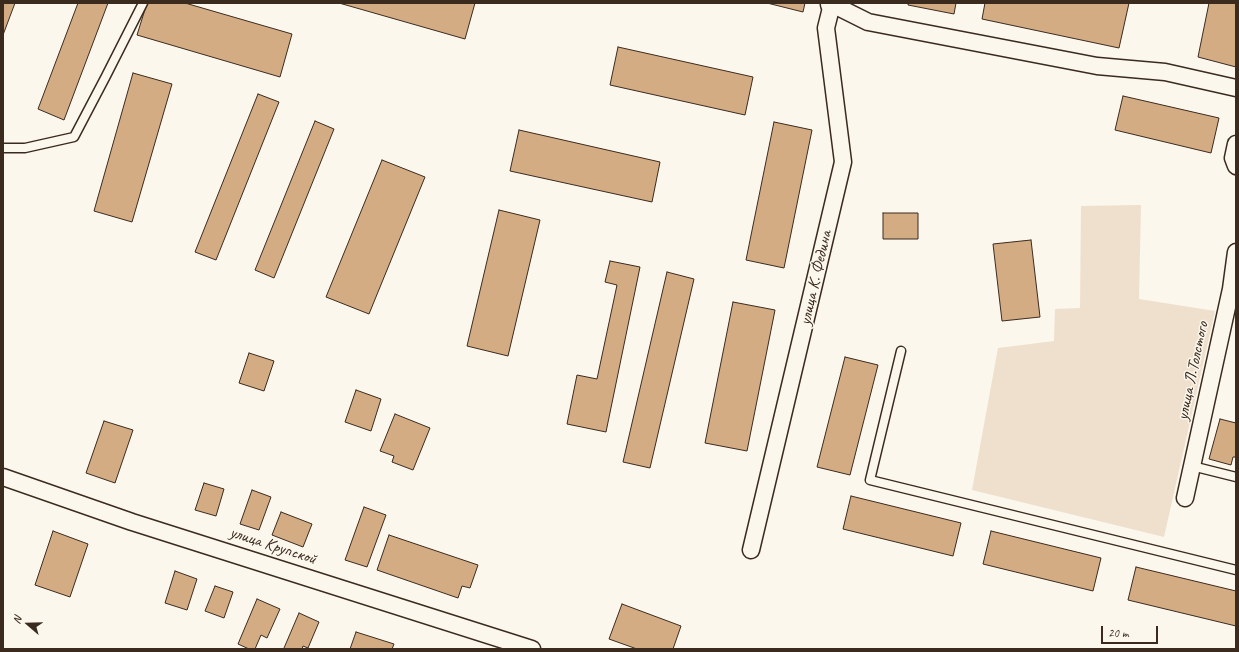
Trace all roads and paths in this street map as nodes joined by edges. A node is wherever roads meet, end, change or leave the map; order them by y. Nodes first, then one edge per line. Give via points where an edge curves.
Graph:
1 (142, 3) edge
2 (832, 3) edge
3 (1236, 88) edge
4 (1236, 144) edge
5 (3, 148) edge
6 (1236, 166) edge
7 (1236, 252) edge
8 (901, 351) dead end
9 (1192, 466) junction
10 (3, 477) edge
11 (1236, 478) edge
12 (1185, 498) dead end
13 (751, 550) dead end
14 (1236, 570) edge
15 (532, 649) edge

1 - 5 lane via 74,137 25,148
2 - 3 street via 868,22 1097,66 1164,72
2 - 13 street, улица К. Федина via 826,28 843,162
4 - 6 street via 1233,158
7 - 9 street, улица Л.Толстого via 1231,289
8 - 14 lane via 870,480
9 - 11 lane
9 - 12 street, улица Л.Толстого
10 - 15 street, улица Крупской via 132,522

